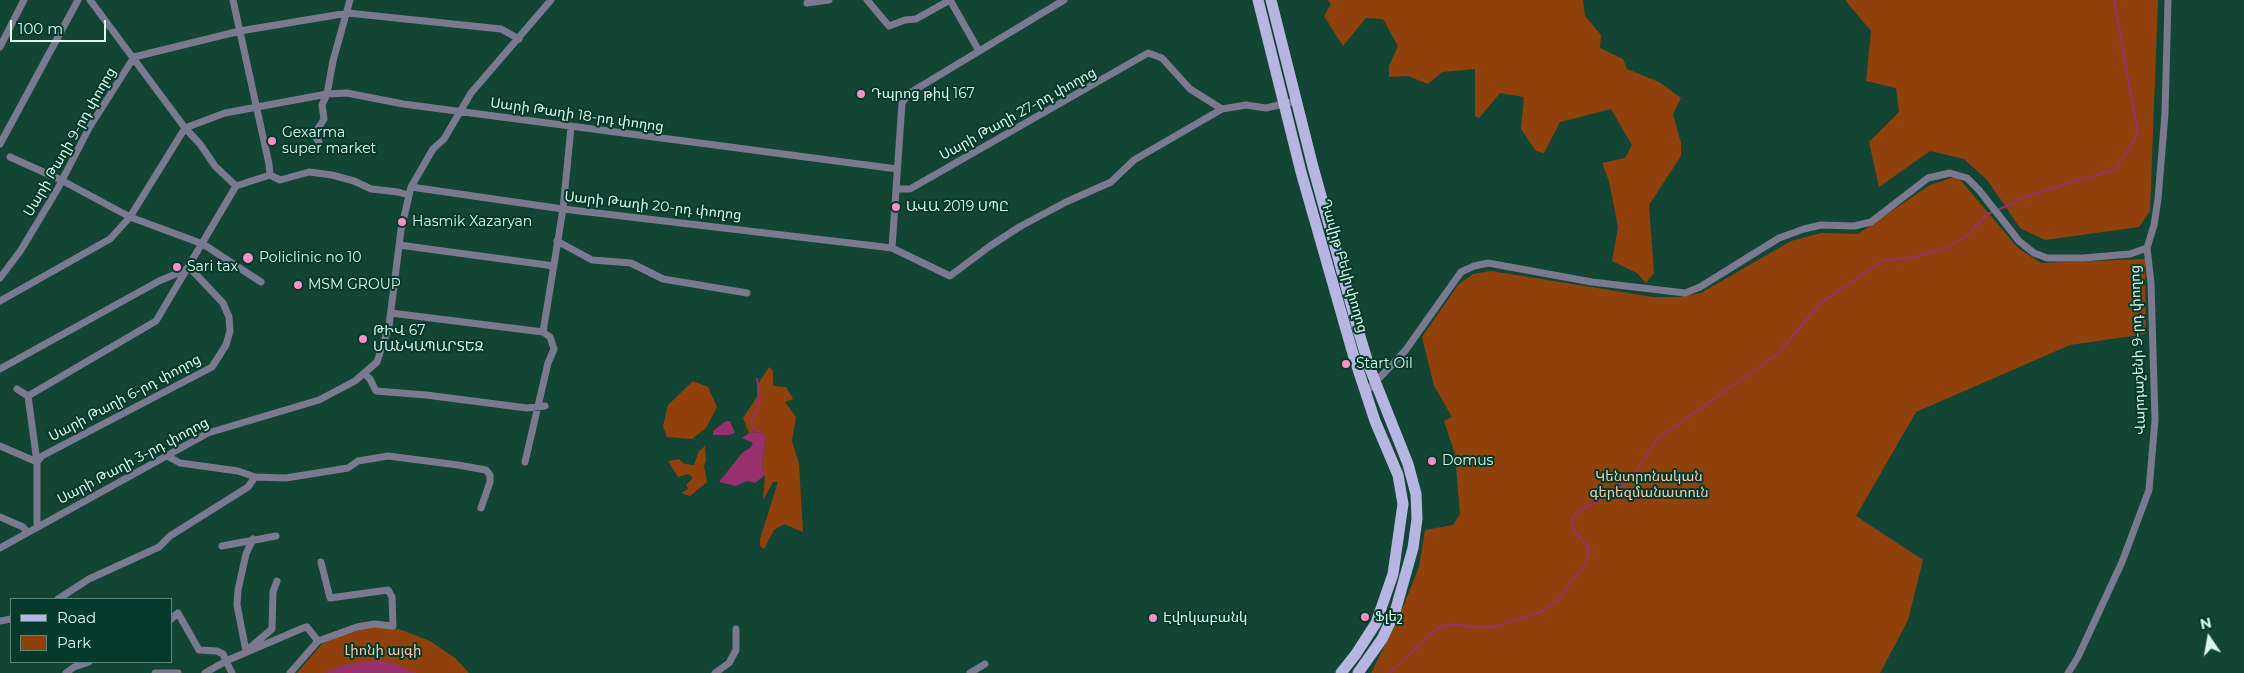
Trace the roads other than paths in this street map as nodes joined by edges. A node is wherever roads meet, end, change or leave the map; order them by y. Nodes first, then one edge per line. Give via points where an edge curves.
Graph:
1 (24, 0) edge
2 (78, 0) edge
3 (90, 0) edge
4 (232, 0) edge
5 (350, 0) edge
6 (551, 0) edge
7 (829, 0) edge
8 (867, 0) edge
9 (950, 0) edge
10 (1064, 0) edge
11 (1258, 0) edge
12 (1271, 0) edge
13 (2168, 0) edge
14 (807, 3) dead end
15 (348, 13) junction
16 (240, 32) junction
17 (519, 39) junction
18 (0, 47) edge
19 (979, 50) junction
20 (134, 58) junction
21 (327, 94) junction
22 (1290, 103) junction
23 (255, 108) junction
24 (1222, 109) junction
25 (459, 112) junction
26 (571, 127) junction
27 (185, 128) junction
28 (319, 142) dead end
29 (0, 144) edge
30 (10, 157) dead end
31 (897, 169) junction
32 (270, 175) junction
33 (61, 180) junction
34 (236, 186) junction
35 (411, 187) junction
36 (897, 189) junction
37 (408, 195) junction
38 (562, 209) junction
39 (130, 217) junction
40 (557, 241) junction
41 (203, 244) junction
42 (399, 244) junction
43 (892, 248) junction
44 (2147, 248) junction
45 (554, 266) junction
46 (190, 268) junction
47 (0, 278) edge
48 (261, 282) dead end
49 (747, 293) dead end
50 (0, 301) edge
51 (391, 313) junction
52 (542, 332) junction
53 (0, 369) edge
54 (365, 374) junction
55 (1375, 382) junction
56 (17, 389) dead end
57 (1365, 393) junction
58 (28, 396) junction
59 (542, 407) junction
60 (0, 446) edge
61 (167, 456) junction
62 (37, 462) junction
63 (525, 462) dead end
64 (255, 477) junction
65 (481, 508) dead end
66 (0, 516) edge
67 (37, 527) junction
68 (27, 532) junction
69 (276, 536) dead end
70 (253, 539) junction
71 (222, 546) dead end
72 (0, 548) edge
73 (321, 562) dead end
74 (277, 581) dead end
75 (60, 598) edge
76 (172, 618) edge
77 (736, 629) dead end
78 (318, 641) junction
79 (246, 651) junction
80 (226, 661) junction
81 (86, 663) edge
82 (985, 664) dead end
83 (66, 673) edge
84 (155, 673) edge
85 (178, 673) edge
86 (207, 673) edge
87 (232, 673) edge
88 (290, 673) edge
89 (715, 673) edge
90 (970, 673) edge
91 (1341, 673) edge
92 (1358, 673) edge
93 (2068, 673) edge

1 - 18 street
2 - 29 street
3 - 20 street
4 - 16 street
5 - 15 street
6 - 17 street
7 - 14 street
8 - 9 street via 889,26 916,19
9 - 19 street
10 - 19 street
11 - 22 main road, Դավիթ Բեկի փողոց
12 - 22 main road, Դավիթ Բեկի փողոց
13 - 44 street via 2158,199
15 - 16 street
15 - 17 street via 501,29
15 - 21 street
16 - 20 street
16 - 23 street
17 - 25 street via 471,93
19 - 31 street via 908,94 902,103
20 - 27 street
20 - 33 street, Սարի Թաղի 9-րդ փողոց via 89,128
21 - 23 street, Սարի Թաղի 18-րդ փողոց
21 - 25 street, Սարի Թաղի 18-րդ փողոց via 347,93
21 - 28 street via 322,105 324,119 314,135
22 - 24 street via 1266,108 1246,105
22 - 55 main road, Դավիթ Բեկի փողոց
22 - 57 main road, Դավիթ Բեկի փողոց
23 - 27 street, Սարի Թաղի 18-րդ փողոց via 225,113
23 - 32 street
24 - 36 street, Սարի Թաղի 27-րդ փողոց via 1190,89 1162,58 1148,53 910,189
24 - 43 street, Սարի Թաղի 20-րդ փողոց via 1134,160 1111,182 1020,226 950,276
25 - 26 street, Սարի Թաղի 18-րդ փողոց
25 - 35 street
26 - 31 street, Սարի Թաղի 18-րդ փողոց
26 - 38 street
27 - 34 street via 214,165
27 - 39 street
30 - 33 street
31 - 36 street
32 - 34 street
32 - 37 street via 280,180 304,172 320,173
33 - 39 street
33 - 47 street, Սարի Թաղի 9-րդ փողոց via 21,250
34 - 41 street
35 - 37 street
35 - 38 street, Սարի Թաղի 20-րդ փողոց
36 - 43 street
37 - 42 street
38 - 40 street
38 - 43 street, Սարի Թաղի 20-րդ փողոց
39 - 41 street
39 - 50 street via 110,239
40 - 45 street
40 - 49 street via 592,260 631,263 663,279
41 - 46 street
41 - 48 street
42 - 45 street
42 - 51 street
44 - 55 street via 2130,254 2047,258 2019,241 1967,178 1950,173 1928,178 1871,222 1854,226 1821,225 1779,238 1685,293 1592,282 1488,263 1474,266 1461,272 1405,351
44 - 93 street, Վարդաշենի 9-րդ փողոց via 2155,420 2149,490 2122,562
45 - 52 street
46 - 53 street via 159,281
46 - 58 street via 156,322
46 - 62 street, Սարի Թաղի 6-րդ փողոց via 223,303 229,317 226,345 212,367 42,456
51 - 52 street
51 - 54 street via 377,362
52 - 59 street via 552,339 554,348 548,363
54 - 59 street via 376,390 524,408
54 - 61 street, Սարի Թաղի 3-րդ փողոց via 319,400 208,432
55 - 57 street
55 - 92 main road, Դավիթ Բեկի փողոց via 1412,478 1417,519 1407,576 1396,612
56 - 58 street
57 - 91 main road, Դավիթ Բեկի փողոց via 1398,475 1402,514 1393,574 1376,623
58 - 62 street
59 - 63 street
60 - 62 street
61 - 64 street via 180,463
61 - 67 street, Սարի Թաղի 3-րդ փողոց
62 - 67 street
64 - 65 street via 286,478 324,473 348,468 372,457 416,458 486,470 490,482
64 - 75 street via 248,487 159,546 89,579
66 - 68 street via 23,526
67 - 68 street, Սարի Թաղի 3-րդ փողոց
68 - 72 street, Սարի Թաղի 3-րդ փողոց
69 - 70 street
70 - 71 street
70 - 79 street via 246,554 237,605
73 - 78 street via 330,598 388,590 392,597 393,626 374,624 357,627
74 - 79 street via 273,592 272,629
76 - 80 street via 178,613 199,650 217,651
77 - 89 street via 736,650 730,663
78 - 79 street via 308,627
78 - 88 street
79 - 80 street
80 - 86 street
80 - 87 street
81 - 83 street
82 - 90 street
84 - 85 street

